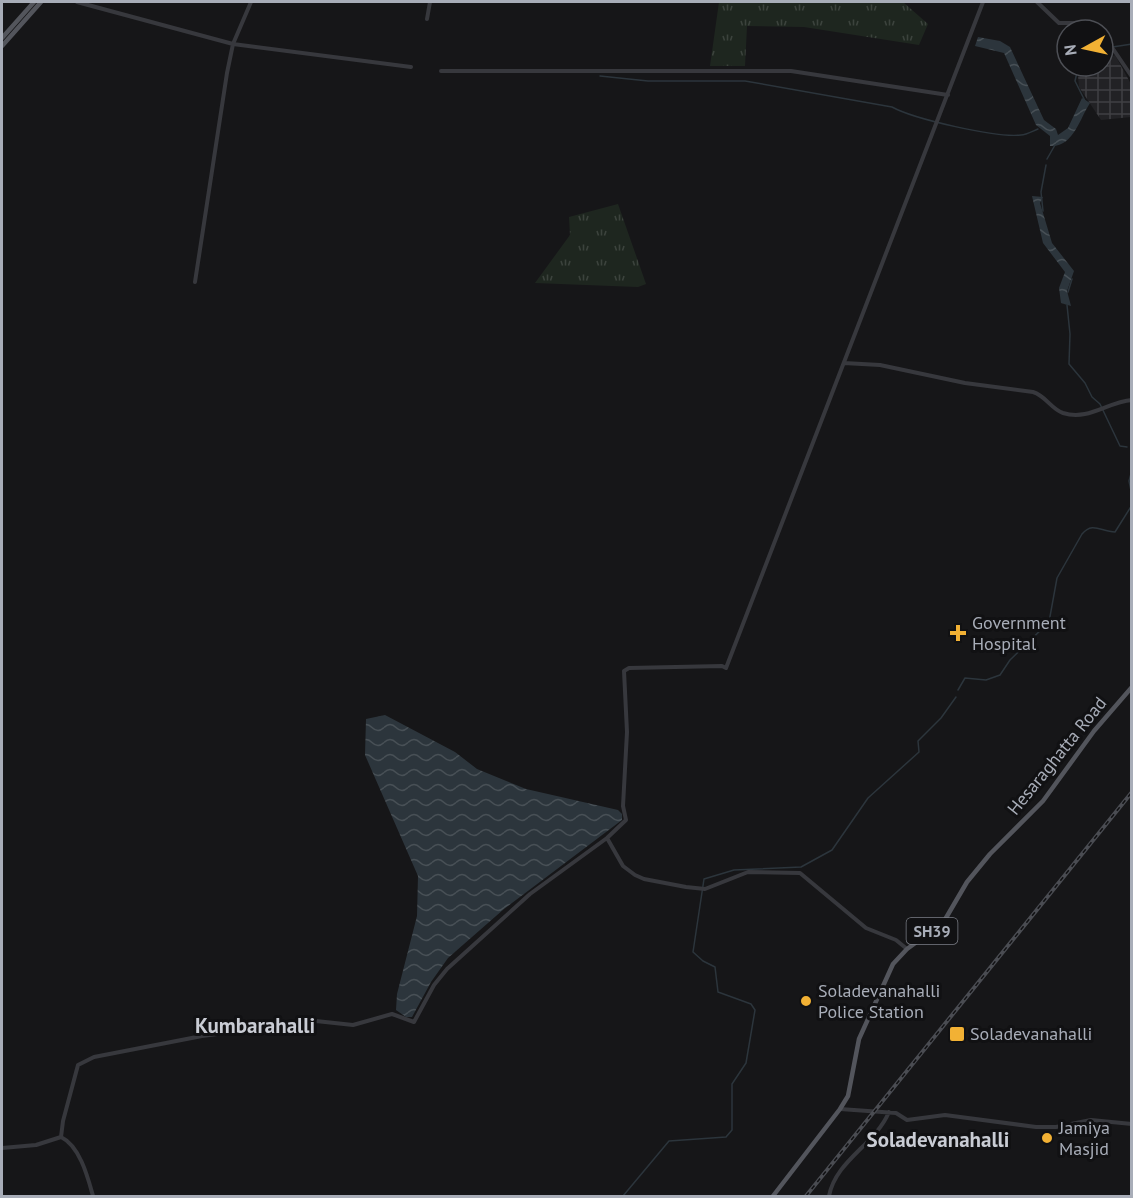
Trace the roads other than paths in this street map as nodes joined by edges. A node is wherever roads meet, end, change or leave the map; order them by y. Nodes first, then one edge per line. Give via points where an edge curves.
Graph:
1 (34, 2) edge
2 (41, 2) edge
3 (77, 2) edge
4 (251, 2) edge
5 (430, 2) edge
6 (984, 2) edge
7 (1037, 2) edge
8 (1055, 18) edge
9 (427, 19) dead end
10 (2, 38) edge
11 (233, 44) junction
12 (2, 46) edge
13 (1115, 51) edge
14 (411, 67) dead end
15 (441, 71) dead end
16 (1131, 76) edge
17 (948, 95) junction
18 (195, 282) dead end
19 (844, 363) junction
20 (1131, 400) edge
21 (1131, 687) edge
22 (607, 838) junction
23 (907, 949) junction
24 (840, 1109) junction
25 (889, 1112) junction
26 (1131, 1124) edge
27 (61, 1137) junction
28 (2, 1148) edge
29 (93, 1197) edge
30 (774, 1197) edge
31 (829, 1197) edge

1 - 10 main road
2 - 12 main road
3 - 11 street
4 - 11 street
5 - 9 street
6 - 17 street
7 - 8 street
11 - 14 street
11 - 18 street
13 - 16 street
15 - 17 street via 791,71
17 - 19 street
19 - 20 street via 880,364 964,383 1032,392 1042,395 1058,410 1074,415 1088,415
19 - 22 street via 726,668 624,671 626,820
21 - 23 main road, Hesaraghatta Road / SH39 via 1042,801 973,875 943,923
22 - 23 street via 623,866 644,879 701,889 748,872 800,873 866,928
22 - 27 street via 530,894 447,969 414,1022 392,1014 353,1025 316,1021 202,1036 94,1057 78,1065
23 - 24 main road, Hesaraghatta Road / SH39 via 893,964 859,1039 848,1096
24 - 25 street
24 - 30 main road, Hesaraghatta Road / SH39
25 - 26 street via 907,1120 945,1114 1036,1127 1091,1120
25 - 31 street via 878,1131 837,1174
27 - 28 street
27 - 29 street via 76,1152

